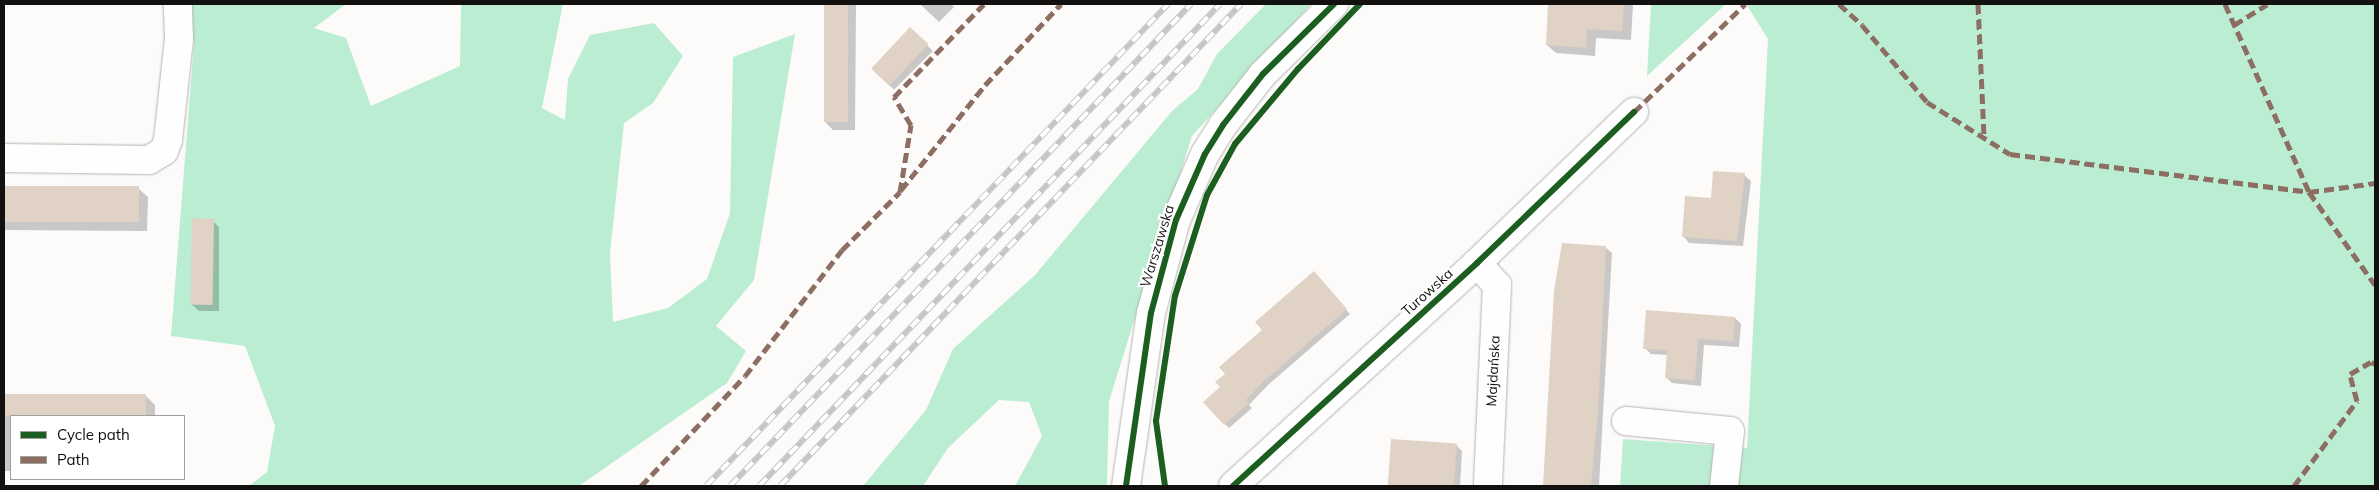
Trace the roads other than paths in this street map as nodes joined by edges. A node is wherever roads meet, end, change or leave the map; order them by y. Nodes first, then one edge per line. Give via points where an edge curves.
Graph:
1 (178, 4) edge
2 (1334, 4) edge
3 (1634, 112) dead end
4 (4, 158) edge
5 (1477, 263) junction
6 (1626, 421) dead end
7 (1126, 486) edge
8 (1233, 486) edge
9 (1488, 486) edge
10 (1724, 486) edge

1 - 4 street via 179,39 168,140 164,151 149,160
2 - 7 street, Warszawska via 1263,74 1223,125 1205,154 1176,220 1151,313
3 - 5 street, Turowska
5 - 8 street, Turowska
5 - 9 street, Majdańska via 1497,285
6 - 10 street via 1730,431

